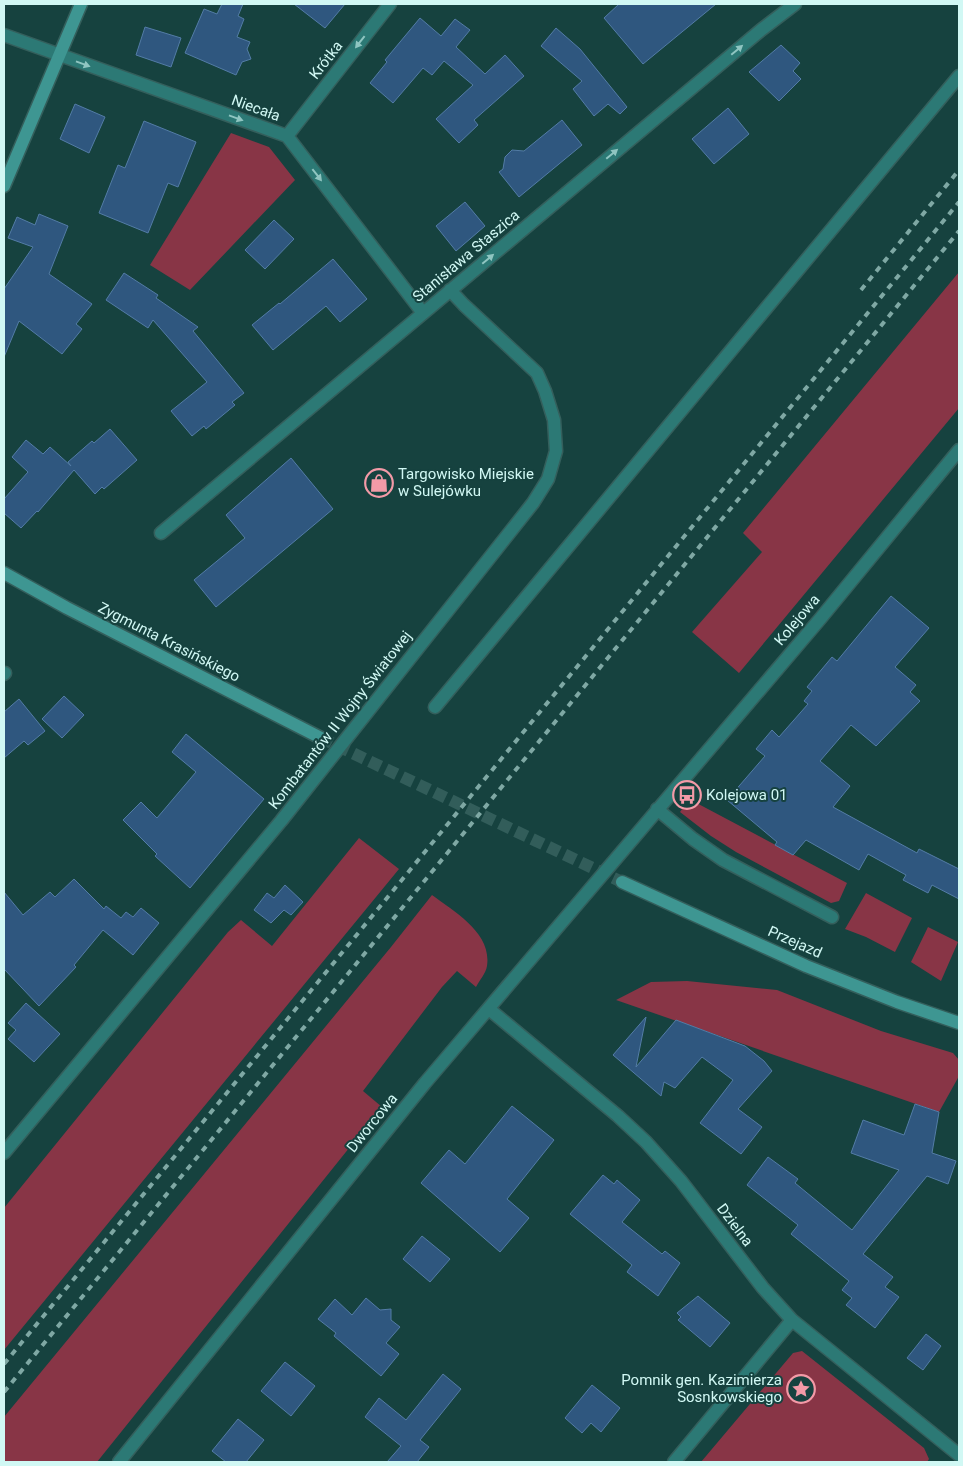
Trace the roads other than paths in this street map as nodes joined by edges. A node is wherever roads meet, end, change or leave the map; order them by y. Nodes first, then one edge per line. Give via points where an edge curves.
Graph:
1 (81, 4) edge
2 (390, 4) edge
3 (793, 4) edge
4 (4, 35) edge
5 (59, 55) junction
6 (959, 76) edge
7 (287, 136) junction
8 (4, 186) edge
9 (450, 290) junction
10 (423, 314) junction
11 (959, 450) edge
12 (161, 533) dead end
13 (4, 573) edge
14 (435, 707) dead end
15 (321, 738) tunnel mouth
16 (657, 809) junction
17 (622, 882) tunnel mouth
18 (832, 917) dead end
19 (489, 1009) junction
20 (959, 1023) edge
21 (4, 1153) edge
22 (792, 1320) junction
23 (959, 1456) edge
24 (119, 1462) edge
25 (674, 1462) edge
26 (956, 1462) edge

1 - 5 street
2 -> 7 street, Krótka
9 -> 3 street, Stanisława Staszica
4 - 5 street, Niecała
5 -> 7 street, Niecała
5 - 8 street
6 - 14 street
7 -> 10 street, Niecała
9 - 10 street, Stanisława Staszica
9 - 21 street, Kombatantów II Wojny Światowej via 536,373 546,391 554,420 556,451 548,479 533,503 281,821
10 - 12 street, Stanisława Staszica
11 - 16 street, Kolejowa
13 - 15 street, Zygmunta Krasińskiego
16 - 18 street via 723,860
16 - 19 street, Dworcowa
17 - 20 street, Przejazd via 806,966
19 - 22 street, Dzielna via 646,1142
19 - 24 street, Dworcowa via 425,1083
22 - 23 street, Dzielna
22 - 25 street
23 - 26 street

